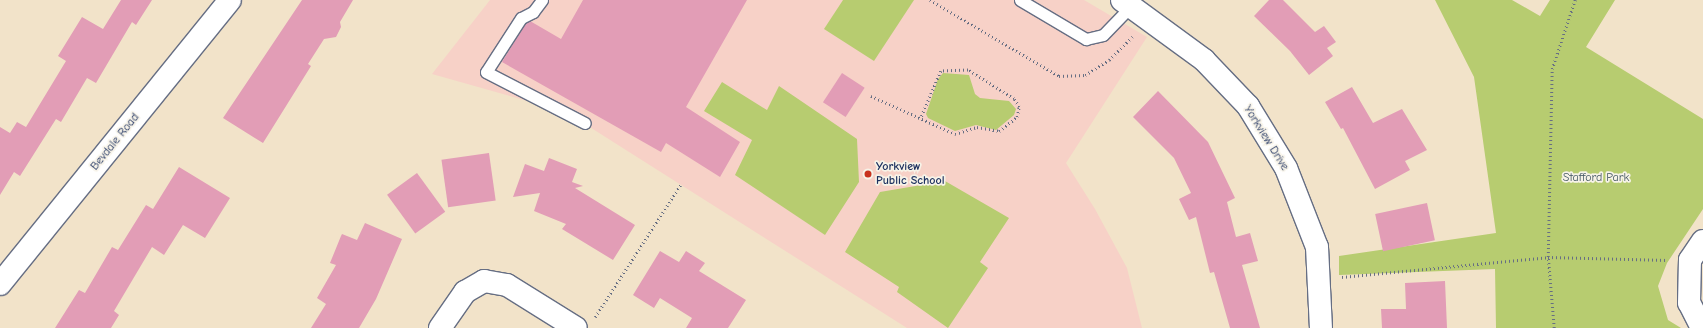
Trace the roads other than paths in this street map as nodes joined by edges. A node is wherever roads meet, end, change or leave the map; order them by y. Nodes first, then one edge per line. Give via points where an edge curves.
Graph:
1 (230, 0) edge
2 (542, 0) edge
3 (1020, 0) edge
4 (1126, 3) edge
5 (585, 122) dead end
6 (1703, 241) edge
7 (0, 284) edge
8 (584, 325) edge
9 (440, 328) edge
10 (1321, 328) edge
11 (1702, 328) edge

1 - 7 street, Bevdale Road
2 - 5 lane via 532,12 521,18 486,72
3 - 4 lane via 1086,39 1103,36
4 - 10 street, Yorkview Drive via 1204,60 1248,106 1286,168 1317,248
6 - 11 street via 1690,260 1689,303
8 - 9 street via 507,285 484,281 465,292

